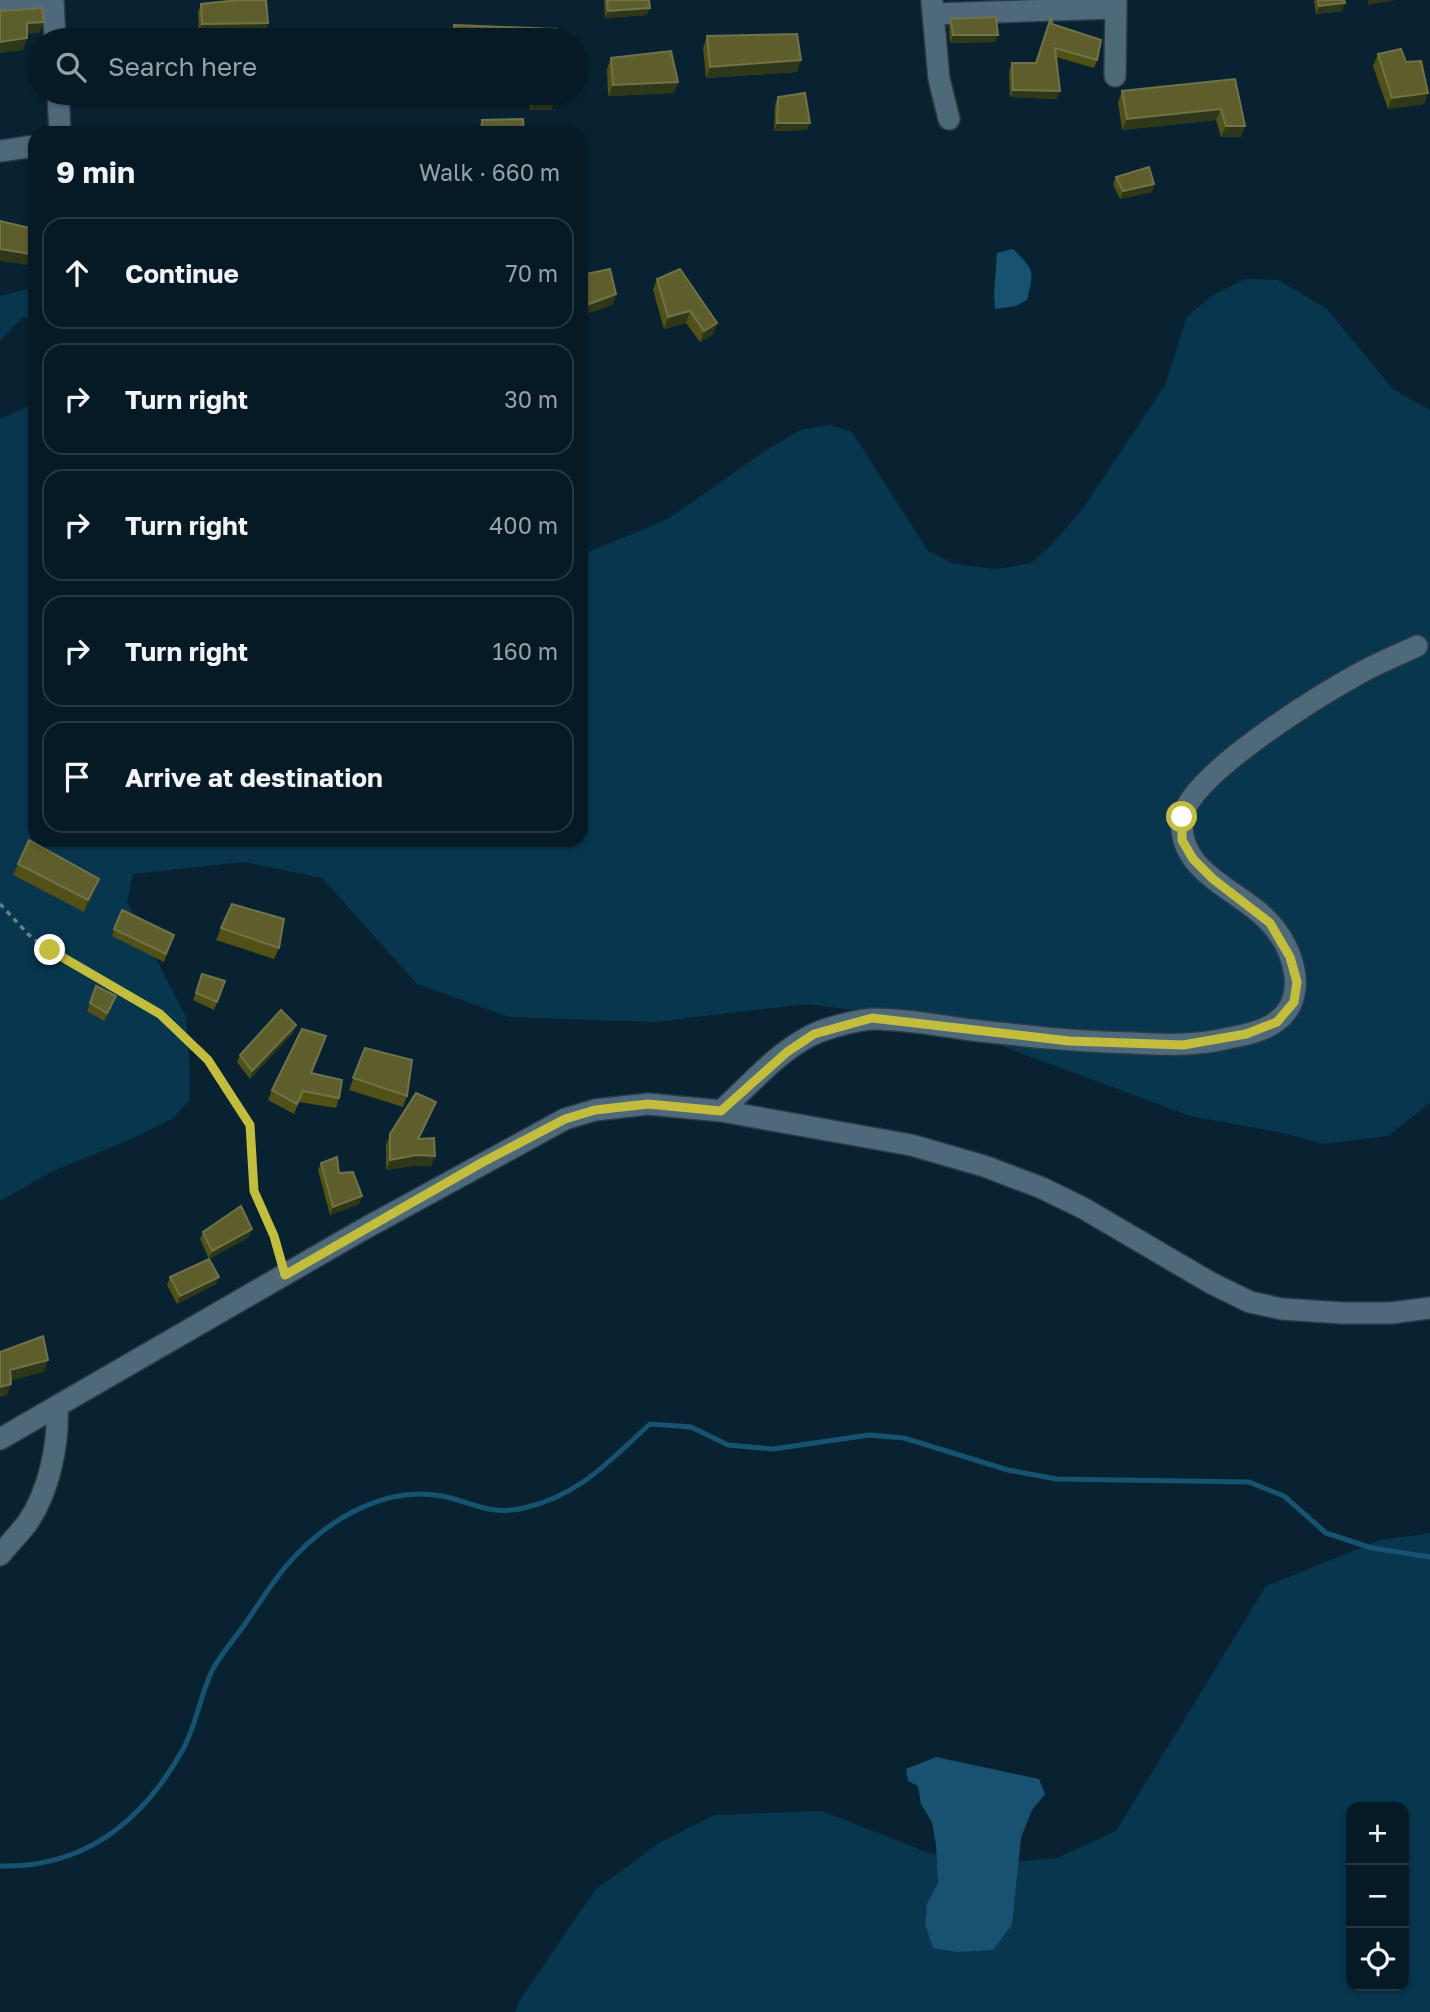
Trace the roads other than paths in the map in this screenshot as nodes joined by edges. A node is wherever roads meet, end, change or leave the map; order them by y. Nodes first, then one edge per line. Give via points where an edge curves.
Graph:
1 (52, 0) edge
2 (1116, 4) edge
3 (0, 5) edge
4 (932, 7) edge
5 (54, 28) edge
6 (1115, 76) dead end
7 (59, 105) edge
8 (949, 119) dead end
9 (60, 126) edge
10 (28, 147) edge
11 (0, 151) edge
12 (1417, 646) dead end
13 (721, 1111) junction
14 (1430, 1308) edge
15 (57, 1407) junction
16 (0, 1439) edge
17 (0, 1555) edge

1 - 3 street
1 - 5 street
2 - 4 street
2 - 6 street
4 - 8 street via 939,79
7 - 9 street
10 - 11 street
12 - 13 street via 1361,672 1256,739 1205,783 1182,817 1182,840 1193,859 1270,923 1290,957 1297,982 1294,1002 1277,1022 1246,1034 1183,1045 1069,1041 872,1018 814,1034
13 - 14 street via 911,1145 984,1166 1083,1208 1250,1302 1343,1313
13 - 15 street via 648,1104 595,1110 565,1119
15 - 16 street
15 - 17 street via 58,1425 42,1496

